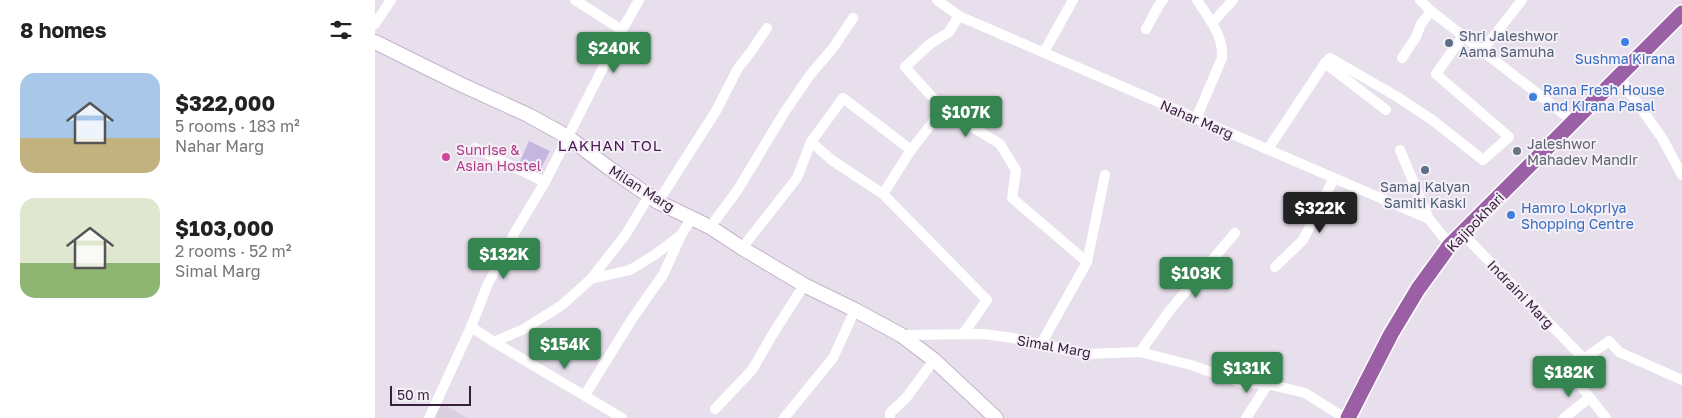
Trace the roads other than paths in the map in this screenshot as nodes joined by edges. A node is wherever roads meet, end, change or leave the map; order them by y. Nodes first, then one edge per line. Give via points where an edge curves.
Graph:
1 (391, 0) edge
2 (575, 0) edge
3 (639, 0) edge
4 (937, 0) edge
5 (1073, 0) edge
6 (1163, 0) edge
7 (1197, 0) edge
8 (1233, 0) edge
9 (1420, 0) edge
10 (1523, 0) edge
11 (1431, 11) junction
12 (959, 16) junction
13 (1681, 16) edge
14 (853, 18) dead end
15 (1212, 23) junction
16 (375, 24) edge
17 (767, 28) dead end
18 (1145, 29) dead end
19 (621, 30) junction
20 (1463, 36) junction
21 (375, 42) edge
22 (1482, 51) junction
23 (1044, 52) junction
24 (1402, 58) dead end
25 (1325, 63) junction
26 (1619, 77) junction
27 (943, 109) junction
28 (1385, 110) dead end
29 (1196, 118) junction
30 (1574, 122) junction
31 (568, 137) junction
32 (811, 142) junction
33 (475, 148) dead end
34 (1268, 149) junction
35 (911, 150) junction
36 (1399, 150) dead end
37 (1105, 175) dead end
38 (1682, 175) edge
39 (1334, 178) junction
40 (545, 182) junction
41 (883, 194) junction
42 (654, 199) junction
43 (692, 218) junction
44 (1429, 219) junction
45 (709, 227) junction
46 (1235, 233) dead end
47 (1462, 233) junction
48 (681, 235) junction
49 (1450, 246) junction
50 (742, 248) junction
51 (1087, 262) junction
52 (1275, 267) dead end
53 (591, 279) junction
54 (804, 285) junction
55 (855, 310) junction
56 (471, 327) junction
57 (963, 334) junction
58 (901, 335) junction
59 (494, 342) junction
60 (1041, 344) junction
61 (1140, 352) junction
62 (1583, 358) junction
63 (934, 360) junction
64 (1682, 380) edge
65 (1268, 384) junction
66 (585, 395) junction
67 (1589, 398) junction
68 (715, 409) dead end
69 (431, 415) edge
70 (422, 418) edge
71 (621, 418) edge
72 (784, 418) edge
73 (890, 418) edge
74 (996, 418) edge
75 (1246, 418) edge
76 (1346, 418) edge
77 (1564, 418) edge
78 (1606, 418) edge

1 - 16 street
2 - 19 street
3 - 19 street
4 - 12 street, Nahar Marg
5 - 23 street
6 - 18 street
7 - 15 street
8 - 15 street
9 - 11 street
10 - 22 street
11 - 20 street
11 - 24 street
12 - 23 street, Nahar Marg
12 - 27 street via 949,32 930,44 905,68
13 - 26 main road, Kajipokhari
14 - 45 street via 810,75 737,191
15 - 29 street via 1223,47 1222,58
17 - 42 street via 734,74 716,111
19 - 31 street
20 - 22 street
20 - 25 street via 1436,74 1509,136 1483,160 1396,96 1329,58
21 - 31 main road, Milan Marg via 528,114
22 - 30 street
23 - 29 street, Nahar Marg
25 - 28 street
25 - 34 street
26 - 30 main road, Kajipokhari
26 - 38 street via 1662,138
27 - 35 street
27 - 51 street via 1000,144 1016,170 1012,198
29 - 34 street, Nahar Marg
30 - 47 main road, Kajipokhari
31 - 40 street
31 - 42 main road, Milan Marg
32 - 35 street via 843,98
32 - 41 street via 833,161
32 - 50 street via 797,178
33 - 40 street
34 - 39 street, Nahar Marg
35 - 41 street
36 - 44 street
37 - 51 street
39 - 44 street, Nahar Marg
39 - 52 street via 1303,240
40 - 56 street via 487,286
41 - 57 street via 987,300
42 - 43 main road, Milan Marg
42 - 53 street
43 - 45 main road, Milan Marg
43 - 48 street
44 - 49 street, Nahar Marg
45 - 50 main road, Milan Marg
46 - 61 street via 1170,310
47 - 49 main road, Kajipokhari
47 - 62 street, Indraini Marg
48 - 53 street via 630,270
48 - 66 street via 663,274
49 - 76 main road, Kajipokhari via 1418,288
50 - 54 main road, Milan Marg
51 - 60 street
53 - 59 street via 524,329
54 - 55 main road, Milan Marg
54 - 68 street via 752,370
55 - 58 main road, Milan Marg
55 - 72 street via 833,358
56 - 59 street
56 - 69 street
57 - 58 street, Simal Marg
57 - 60 street, Simal Marg via 984,334
58 - 63 main road, Milan Marg
59 - 66 street
60 - 61 street, Simal Marg via 1085,354
61 - 65 street, Simal Marg via 1242,383
62 - 64 street via 1609,341 1619,352
62 - 67 street via 1569,371
63 - 73 street via 906,398 890,413
63 - 74 main road, Milan Marg
65 - 75 street
65 - 76 street, Simal Marg via 1305,393
66 - 71 street
67 - 77 street
67 - 78 street
69 - 70 street

